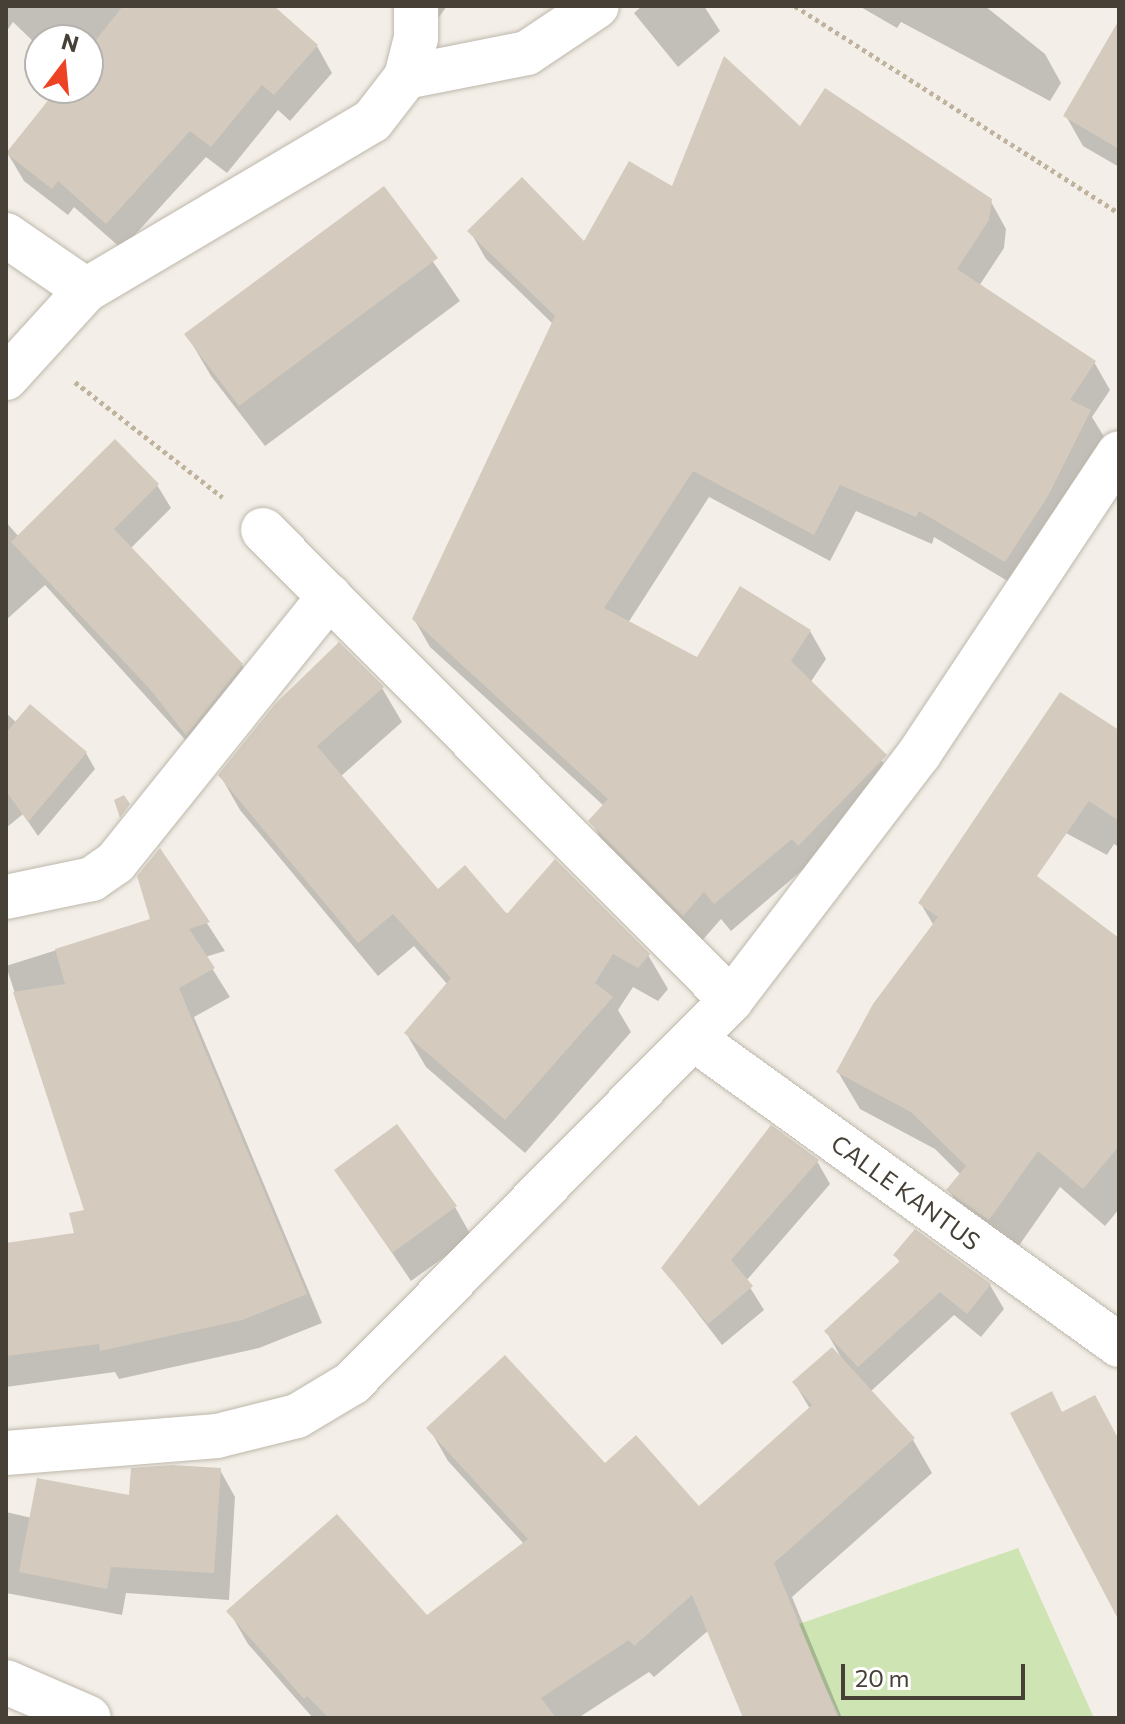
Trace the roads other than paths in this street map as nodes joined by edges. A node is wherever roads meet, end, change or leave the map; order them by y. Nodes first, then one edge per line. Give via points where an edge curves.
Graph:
1 (416, 6) edge
2 (597, 6) edge
3 (406, 77) junction
4 (6, 235) edge
5 (86, 290) junction
6 (21, 364) edge
7 (1119, 453) edge
8 (263, 530) road end
9 (330, 596) junction
10 (6, 897) edge
11 (731, 1000) junction
12 (694, 1039) junction
13 (1119, 1345) edge
14 (6, 1453) edge
15 (6, 1682) edge
16 (89, 1718) edge

1 - 3 street via 416,38
2 - 3 street via 527,53
3 - 5 street via 372,121
4 - 5 street
5 - 6 street
7 - 11 street via 919,754
8 - 9 street
9 - 10 street via 116,862 92,879
9 - 11 street
11 - 12 street
12 - 13 street, CALLE KANTUS
12 - 14 street via 352,1383 297,1416 217,1436
15 - 16 street

